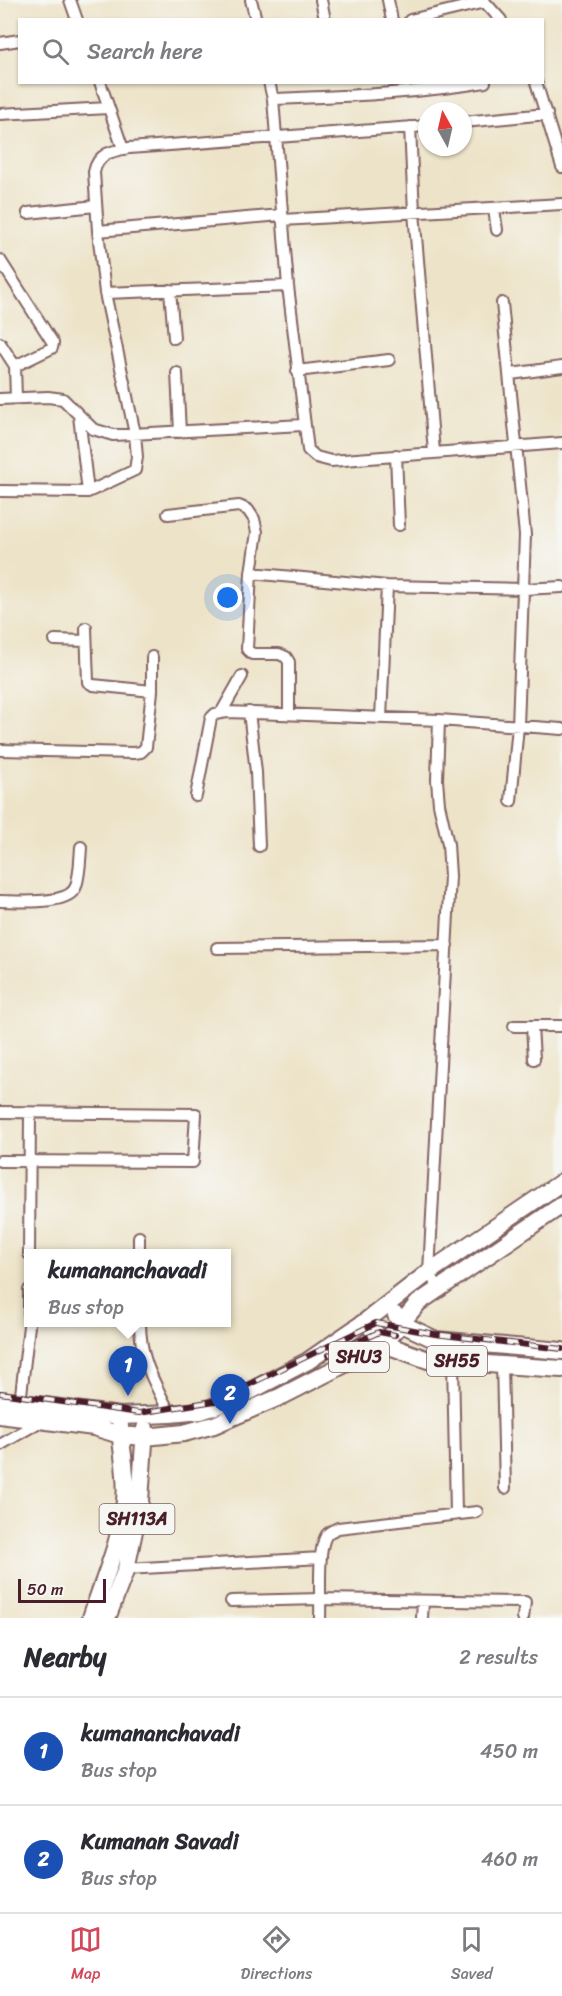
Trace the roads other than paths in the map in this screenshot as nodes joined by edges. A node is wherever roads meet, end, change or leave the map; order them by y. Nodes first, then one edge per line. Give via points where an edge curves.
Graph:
1 (70, 0) edge
2 (251, 0) edge
3 (321, 0) edge
4 (388, 0) edge
5 (484, 1) edge
6 (76, 18) edge
7 (256, 18) edge
8 (325, 18) edge
9 (392, 18) edge
10 (418, 18) edge
11 (499, 18) edge
12 (18, 40) edge
13 (0, 44) edge
14 (101, 84) edge
15 (269, 84) edge
16 (473, 84) edge
17 (537, 84) edge
18 (273, 99) junction
19 (108, 108) junction
20 (0, 114) edge
21 (547, 114) junction
22 (472, 121) edge
23 (418, 127) edge
24 (410, 128) junction
25 (276, 136) junction
26 (123, 149) junction
27 (562, 167) edge
28 (562, 204) edge
29 (96, 206) junction
30 (494, 209) junction
31 (414, 212) junction
32 (28, 213) dead end
33 (282, 218) junction
34 (497, 230) dead end
35 (98, 231) junction
36 (0, 260) edge
37 (288, 286) junction
38 (170, 290) junction
39 (105, 293) junction
40 (502, 303) dead end
41 (174, 338) dead end
42 (0, 342) edge
43 (389, 360) dead end
44 (15, 366) junction
45 (562, 367) edge
46 (297, 371) junction
47 (177, 373) dead end
48 (511, 374) junction
49 (16, 398) junction
50 (0, 399) edge
51 (79, 416) junction
52 (303, 425) junction
53 (180, 432) junction
54 (135, 434) junction
55 (562, 443) edge
56 (517, 447) junction
57 (434, 452) junction
58 (396, 455) junction
59 (0, 492) edge
60 (88, 492) junction
61 (168, 514) dead end
62 (399, 525) dead end
63 (250, 573) junction
64 (387, 586) junction
65 (562, 587) edge
66 (524, 589) junction
67 (86, 628) dead end
68 (55, 640) dead end
69 (86, 641) junction
70 (152, 657) dead end
71 (242, 676) dead end
72 (152, 691) junction
73 (249, 712) junction
74 (221, 713) junction
75 (289, 714) junction
76 (381, 718) junction
77 (439, 720) junction
78 (518, 726) junction
79 (562, 729) edge
80 (0, 750) edge
81 (196, 796) dead end
82 (511, 801) dead end
83 (259, 846) dead end
84 (81, 847) dead end
85 (0, 901) edge
86 (447, 945) junction
87 (217, 948) dead end
88 (514, 1026) dead end
89 (532, 1026) junction
90 (562, 1026) edge
91 (534, 1059) dead end
92 (0, 1112) edge
93 (30, 1113) junction
94 (0, 1161) edge
95 (30, 1161) junction
96 (562, 1182) edge
97 (562, 1205) edge
98 (139, 1236) dead end
99 (29, 1249) edge
100 (139, 1249) edge
101 (429, 1272) junction
102 (439, 1289) junction
103 (422, 1300) junction
104 (389, 1304) junction
105 (366, 1321) junction
106 (402, 1324) junction
107 (29, 1327) edge
108 (140, 1327) edge
109 (429, 1337) junction
110 (384, 1344) junction
111 (562, 1352) edge
112 (453, 1361) junction
113 (502, 1364) junction
114 (562, 1369) edge
115 (0, 1400) edge
116 (20, 1402) junction
117 (170, 1414) junction
118 (0, 1415) edge
119 (120, 1416) junction
120 (144, 1416) junction
121 (41, 1421) junction
122 (89, 1426) junction
123 (120, 1435) junction
124 (145, 1437) junction
125 (0, 1445) edge
126 (125, 1476) junction
127 (505, 1488) dead end
128 (477, 1512) dead end
129 (456, 1514) junction
130 (321, 1558) junction
131 (126, 1569) junction
132 (321, 1599) junction
133 (231, 1601) dead end
134 (423, 1601) junction
135 (91, 1618) edge
136 (108, 1618) edge
137 (320, 1618) edge
138 (422, 1618) edge
139 (523, 1618) edge

1 - 6 street
2 - 7 street
3 - 8 street
4 - 9 street
5 - 10 street
5 - 11 street
12 - 13 street
14 - 19 street
15 - 18 street
16 - 18 street via 370,95
17 - 21 street
18 - 25 street
19 - 20 street
19 - 26 street
21 - 22 street
21 - 27 street
23 - 24 street
24 - 25 street
24 - 31 street
25 - 26 street
25 - 33 street
26 - 29 street via 102,156 96,163
28 - 30 street
29 - 32 street
29 - 35 street
30 - 31 street
30 - 34 street
31 - 33 street
31 - 57 street
33 - 35 street
33 - 37 street
35 - 39 street
36 - 44 street via 53,343 52,348
37 - 38 street
37 - 46 street
38 - 39 street
38 - 41 street
39 - 54 street
40 - 48 street
42 - 44 street
43 - 46 street
44 - 49 street
45 - 48 street
46 - 52 street
47 - 53 street
48 - 56 street
49 - 50 street
49 - 51 street via 63,399
51 - 54 street via 102,433
51 - 60 street
52 - 53 street
52 - 58 street via 308,450 316,457 330,460
53 - 54 street
54 - 60 street via 135,470
55 - 56 street
56 - 57 street
56 - 66 street via 525,534
57 - 58 street
58 - 62 street
59 - 60 street
61 - 63 street via 239,506 248,510 257,532
63 - 64 street
63 - 75 street via 247,649 252,654 286,657
64 - 66 street
64 - 76 street
65 - 66 street
66 - 78 street
67 - 69 street
68 - 69 street
69 - 72 street via 88,682
70 - 72 street
71 - 74 street
72 - 80 street via 146,747 141,752
73 - 74 street
73 - 75 street
73 - 83 street
74 - 81 street via 211,718
75 - 76 street
76 - 77 street
77 - 78 street
77 - 86 street via 437,780 450,876
78 - 79 street
78 - 82 street
84 - 85 street via 76,888 70,895 59,900
86 - 87 street
86 - 101 street
88 - 89 street
89 - 90 street
89 - 91 street
92 - 93 street
93 - 95 street
93 - 95 street via 196,1114 193,1162
94 - 95 street
95 - 99 street
96 - 101 main road, SHU3
97 - 102 main road, SHU3
98 - 100 street
101 - 102 street
101 - 104 main road, SHU3
102 - 103 main road, SHU3
103 - 106 main road, SHU3
103 - 109 main road
104 - 105 main road, SHU3
104 - 106 main road
105 - 110 main road
105 - 117 main road, SHU3 via 308,1361 231,1401
106 - 109 main road, SH55
106 - 110 main road, SHU3
107 - 116 street
108 - 117 street via 145,1364
109 - 111 main road, SH55
110 - 112 main road, SH55 via 428,1360
110 - 124 main road, SHU3 via 282,1396 214,1425
112 - 113 main road, SH55
112 - 129 street
113 - 114 main road, SH55
113 - 127 street
115 - 116 main road, SHU3
116 - 119 main road, SHU3
117 - 120 main road, SHU3
118 - 121 main road, SHU3
119 - 120 main road, SHU3
119 - 123 main road, SH113A
120 - 124 main road, SH113A
121 - 122 main road, SHU3
121 - 125 street
122 - 123 main road, SHU3
122 - 126 main road via 116,1454
123 - 124 main road, SHU3
123 - 126 main road, SH113A
124 - 131 main road, SH113A via 140,1501
126 - 135 main road, SH113A via 121,1527
128 - 129 street
129 - 130 street via 338,1528 326,1536
130 - 131 street
130 - 132 street
131 - 136 main road, SH113A
132 - 133 street
132 - 134 street
132 - 137 street
134 - 138 street
134 - 139 street via 525,1602

